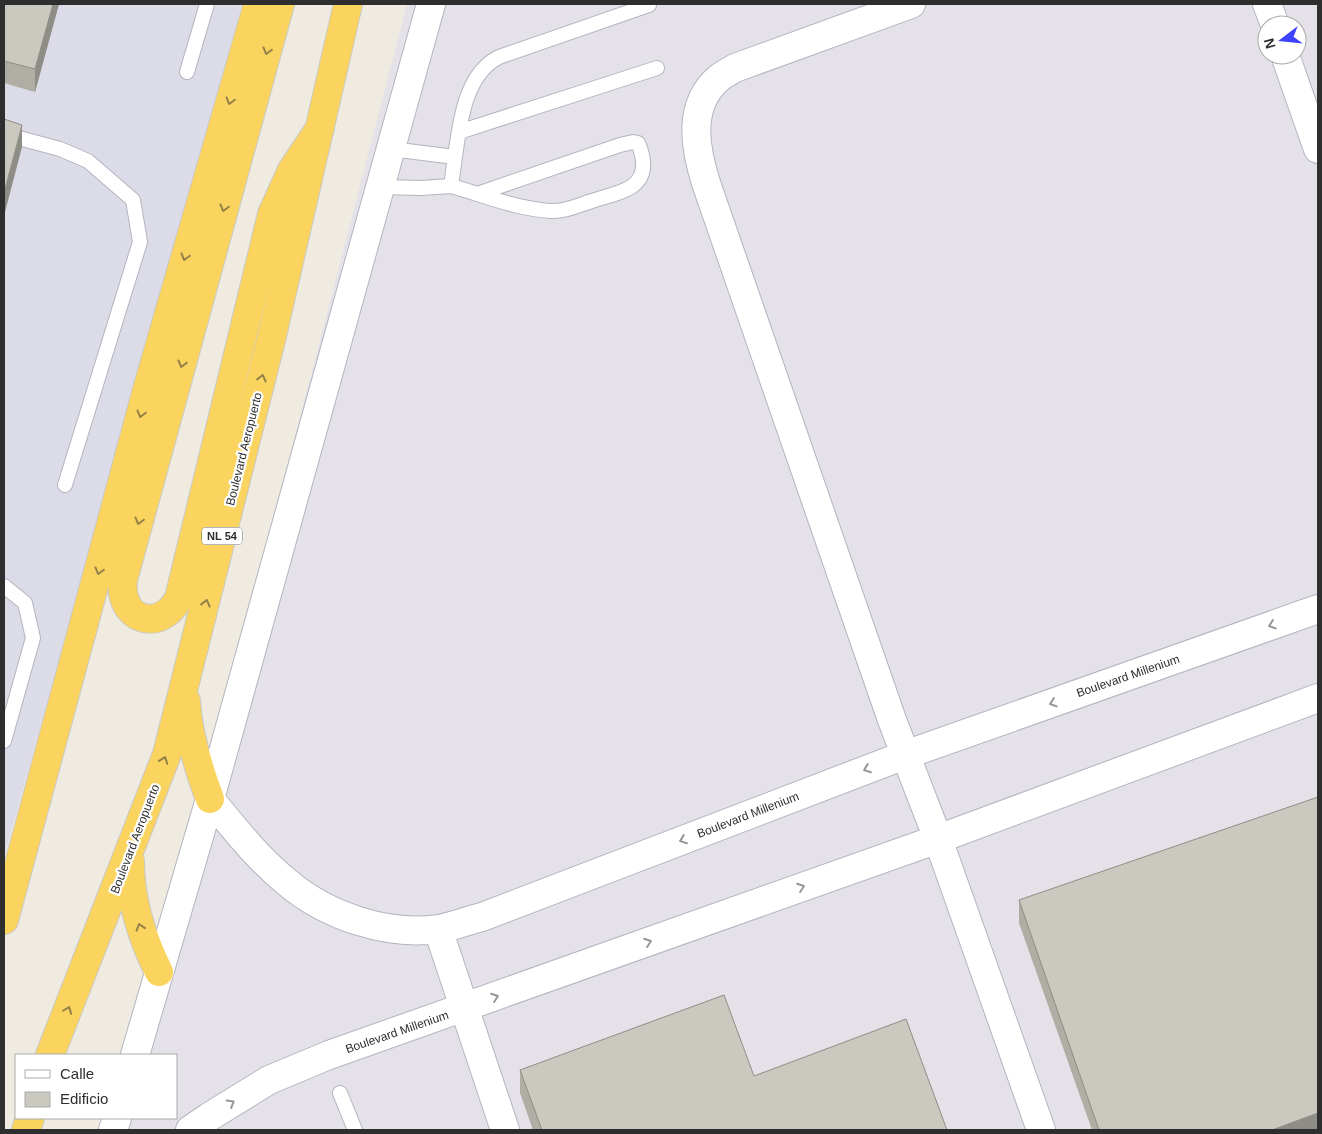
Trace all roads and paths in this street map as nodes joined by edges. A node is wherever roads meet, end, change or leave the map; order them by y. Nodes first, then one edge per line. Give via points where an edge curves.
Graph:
1 (207, 4) edge
2 (258, 4) edge
3 (280, 4) edge
4 (348, 4) edge
5 (431, 4) edge
6 (650, 4) edge
7 (911, 4) edge
8 (1288, 65) edge
9 (657, 68) dead end
10 (187, 72) dead end
11 (320, 128) junction
12 (459, 132) junction
13 (4, 134) edge
14 (391, 149) junction
15 (1318, 150) edge
16 (455, 157) junction
17 (451, 186) junction
18 (381, 187) junction
19 (480, 193) junction
20 (65, 485) dead end
21 (4, 586) edge
22 (1318, 609) edge
23 (186, 683) junction
24 (1318, 698) edge
25 (4, 741) edge
26 (905, 755) junction
27 (210, 799) junction
28 (938, 839) junction
29 (130, 851) junction
30 (4, 920) edge
31 (438, 929) junction
32 (159, 972) junction
33 (463, 1008) junction
34 (50, 1054) edge
35 (135, 1054) edge
36 (340, 1094) dead end
37 (190, 1130) edge
38 (355, 1130) edge
39 (505, 1130) edge
40 (1041, 1130) edge

1 - 10 lane
2 -> 30 highway via 148,386
3 -> 11 highway via 123,580 124,601 137,615 152,618 167,614 179,598 272,214 292,170
4 - 11 highway, Boulevard Aeropuerto / NL 54
5 - 14 street
6 - 12 lane via 490,62 475,80
7 - 26 street via 735,68 707,91 698,109 695,133 706,183
8 - 15 street
9 - 12 lane
23 -> 11 highway, Boulevard Aeropuerto / NL 54
12 - 16 lane
13 - 20 lane via 60,149 88,161 133,200 140,242
14 - 16 lane
14 - 18 street
16 - 17 lane
17 - 18 lane
17 - 19 lane
18 - 27 street
19 - 19 lane via 620,144 638,143 642,154 643,173 636,184 562,210 521,208
21 - 25 lane via 25,603 33,638
22 -> 26 street, Boulevard Millenium
23 - 27 highway via 191,739
29 -> 23 highway, Boulevard Aeropuerto / NL 54 via 167,754
24 - 28 street, Boulevard Millenium
26 - 28 street
26 -> 31 street, Boulevard Millenium via 482,917
27 - 31 street, Boulevard Millenium via 254,851 288,884 329,910 368,924 402,929
27 - 32 street
33 -> 28 street, Boulevard Millenium
28 - 40 street
32 -> 29 highway via 137,916
34 -> 29 highway, Boulevard Aeropuerto / NL 54
31 - 33 street
32 - 35 street
37 -> 33 street, Boulevard Millenium via 269,1080 329,1055
33 - 39 street
36 - 38 lane

